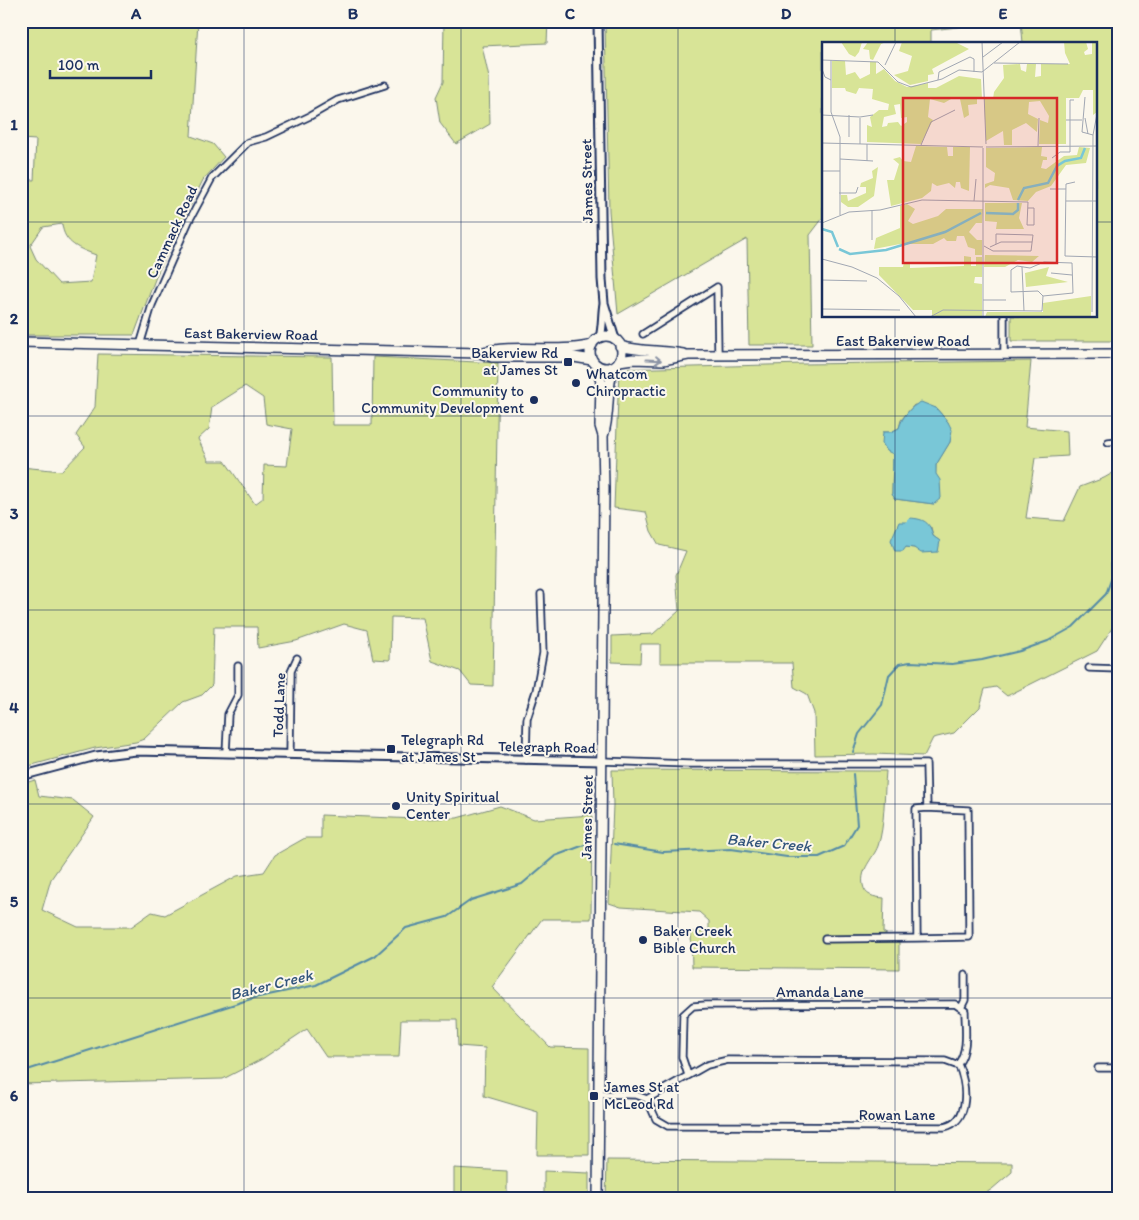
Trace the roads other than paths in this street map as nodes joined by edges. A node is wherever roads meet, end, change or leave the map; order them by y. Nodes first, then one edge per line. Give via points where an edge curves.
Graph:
1 (598, 21) edge
2 (385, 85) dead end
3 (604, 303) junction
4 (1004, 318) edge
5 (643, 334) dead end
6 (600, 338) junction
7 (21, 342) edge
8 (617, 342) junction
9 (140, 345) junction
10 (592, 345) junction
11 (480, 353) junction
12 (1004, 354) junction
13 (1118, 354) edge
14 (688, 355) junction
15 (718, 355) junction
16 (595, 362) junction
17 (617, 363) junction
18 (603, 436) junction
19 (1118, 441) edge
20 (1108, 442) dead end
21 (541, 594) dead end
22 (297, 658) dead end
23 (238, 666) dead end
24 (1089, 668) dead end
25 (1118, 669) edge
26 (226, 753) junction
27 (290, 754) junction
28 (526, 760) junction
29 (601, 761) junction
30 (21, 776) edge
31 (927, 808) junction
32 (917, 938) junction
33 (825, 939) dead end
34 (965, 975) dead end
35 (961, 1008) junction
36 (958, 1064) junction
37 (1098, 1068) dead end
38 (1118, 1068) edge
39 (688, 1075) junction
40 (599, 1094) junction
41 (647, 1099) junction
42 (598, 1199) edge

1 - 3 street, James Street
2 - 9 street, Cammack Road via 338,100 266,137 248,142 212,178 189,221 156,297
3 - 6 street
3 - 8 street, James Street
4 - 12 street
5 - 15 street via 717,287
6 - 8 main road via 608,337
6 - 10 main road
7 - 9 main road, East Bakerview Road
8 - 14 main road, East Bakerview Road via 634,350 663,350
8 - 17 main road via 622,355
9 - 11 main road, East Bakerview Road
10 - 11 main road, East Bakerview Road via 573,349 494,349
10 - 16 main road via 590,353
11 - 16 main road, East Bakerview Road via 492,357 574,357
12 - 13 main road, East Bakerview Road
12 - 15 main road, East Bakerview Road
14 - 15 main road, East Bakerview Road
17 -> 14 main road, East Bakerview Road
16 - 17 main road via 604,368
16 - 18 main road, James Street via 601,382 600,426
17 - 18 main road, James Street via 609,377 607,426
18 - 29 main road, James Street
19 - 20 street
21 - 28 street via 543,653 527,719
22 - 27 street, Todd Lane via 291,671
23 - 26 street via 238,695 228,714
24 - 25 street
26 - 27 street, Telegraph Road
26 - 30 street, Telegraph Road via 120,752
27 - 28 street, Telegraph Road
28 - 29 street, Telegraph Road
29 - 31 street, Telegraph Road via 926,764
29 - 40 main road, James Street
31 - 32 street via 916,809
31 - 32 street via 968,810 969,937
32 - 33 street
34 - 35 street via 965,1000
35 - 36 street via 965,1011 965,1048
35 - 39 street, Amanda Lane via 955,1004 693,1006 683,1015 682,1057
36 - 39 street via 945,1060 728,1060 707,1064
36 - 41 street, Rowan Lane via 964,1079 963,1112 956,1123 944,1127 668,1126 656,1119
37 - 38 street
39 - 41 street
40 - 41 street via 636,1095
40 - 42 main road, James Street

